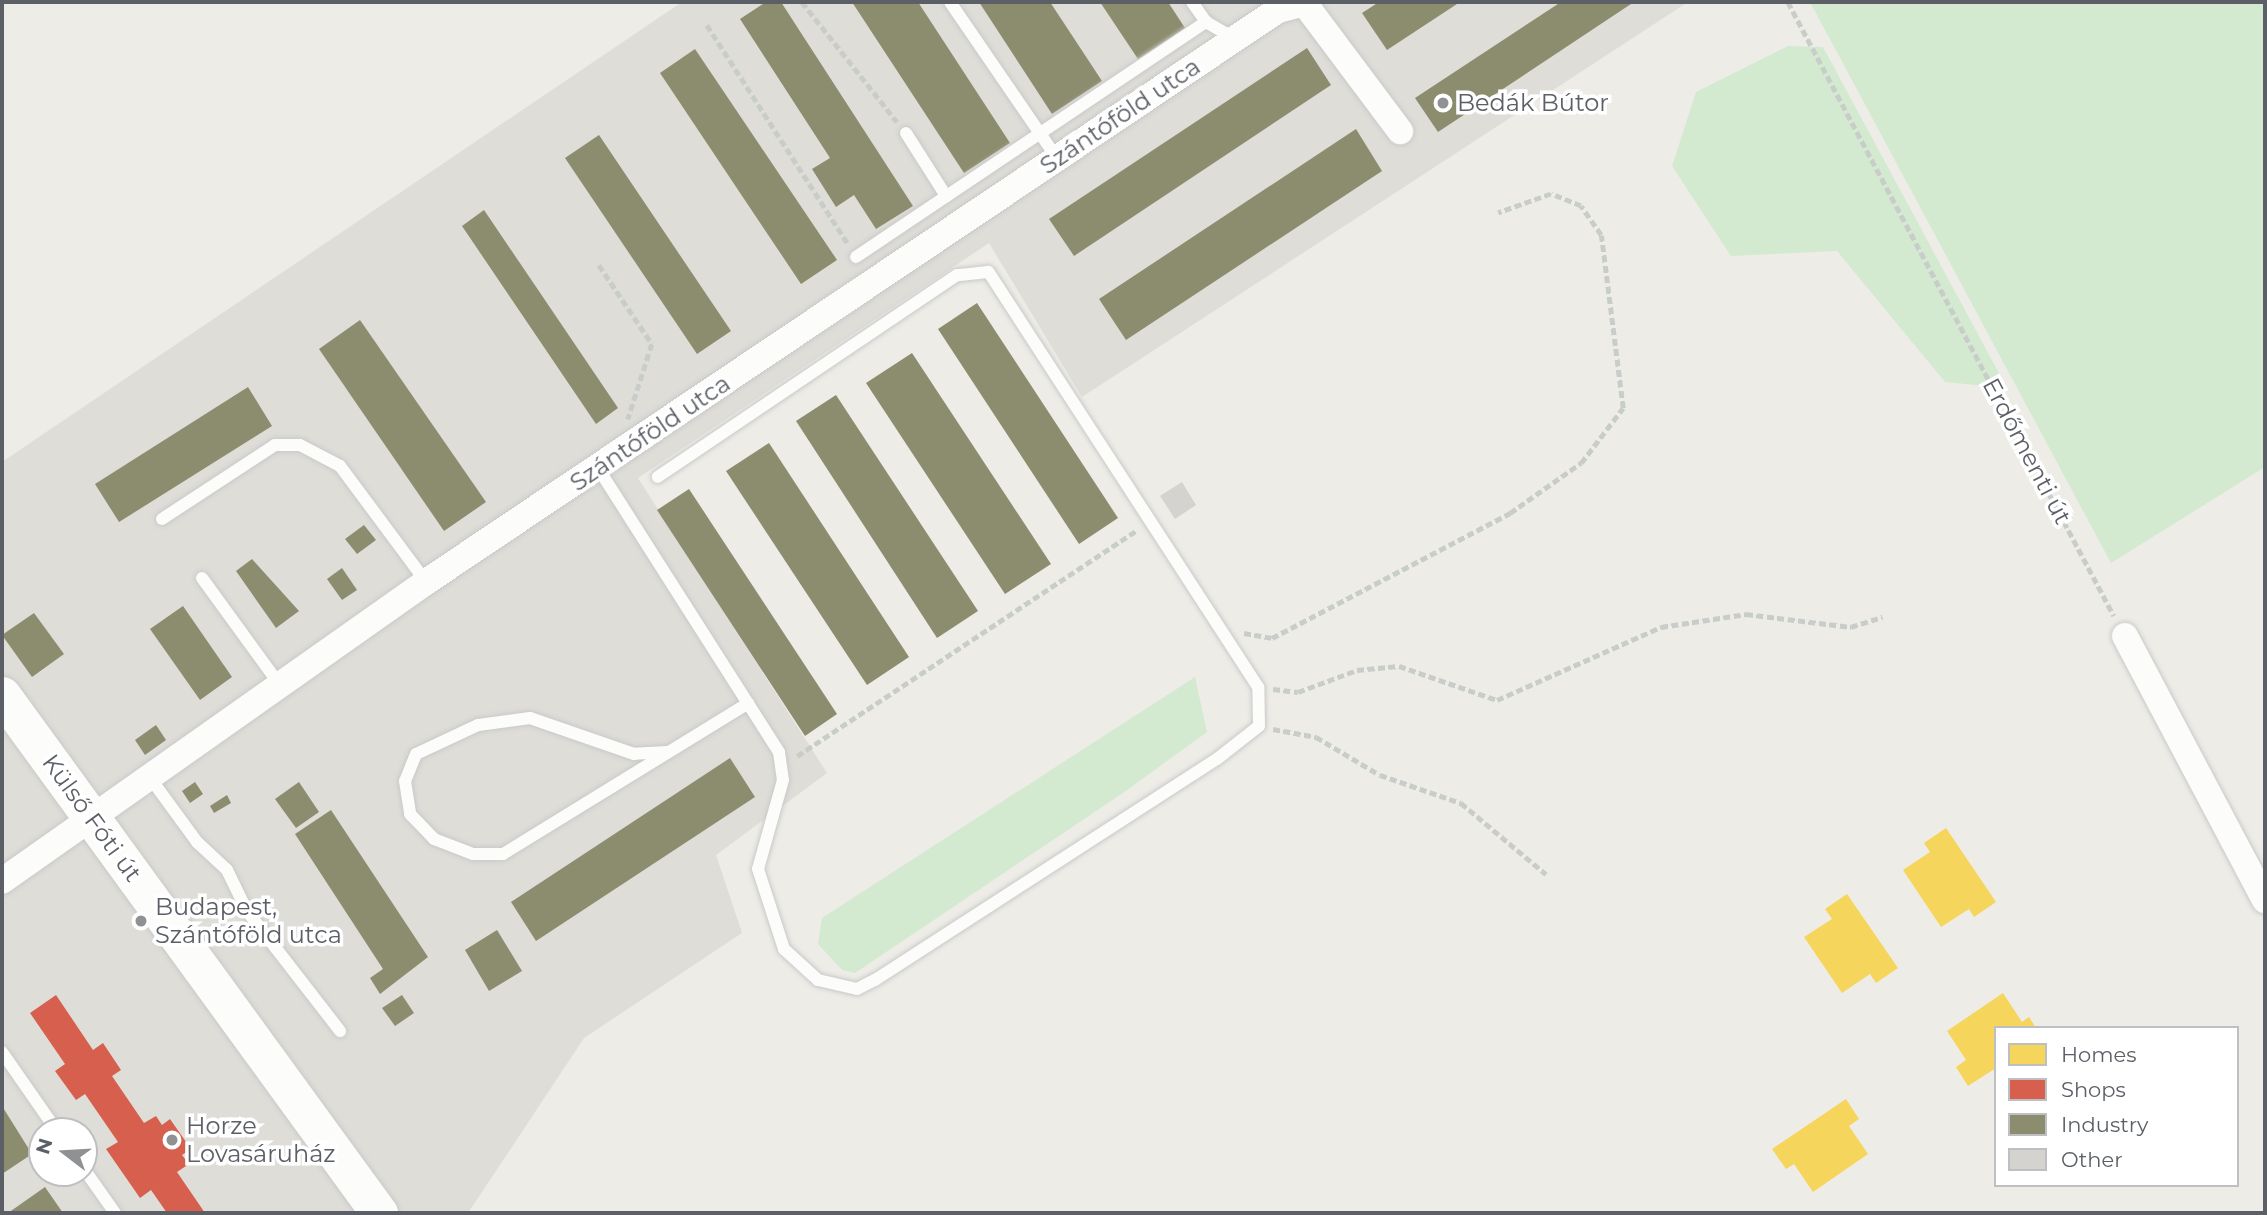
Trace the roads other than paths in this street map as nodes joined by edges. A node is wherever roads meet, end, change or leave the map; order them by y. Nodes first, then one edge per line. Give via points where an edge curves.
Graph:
1 (950, 2) edge
2 (1192, 2) edge
3 (1306, 3) edge
4 (1275, 6) edge
5 (1206, 22) junction
6 (1235, 39) junction
7 (1400, 131) dead end
8 (906, 133) road end
9 (1038, 134) junction
10 (1057, 158) junction
11 (946, 196) junction
12 (856, 257) road end
13 (598, 468) junction
14 (658, 477) dead end
15 (162, 519) dead end
16 (202, 578) dead end
17 (426, 582) junction
18 (2124, 636) road end
19 (279, 684) junction
20 (2, 695) edge
21 (748, 703) junction
22 (667, 752) junction
23 (148, 775) junction
24 (90, 815) junction
25 (2, 881) edge
26 (2265, 900) edge
27 (340, 1031) dead end
28 (2, 1052) edge
29 (47, 1117) edge
30 (97, 1187) edge
31 (115, 1213) edge
32 (379, 1213) edge

1 - 9 lane
2 - 5 lane
3 - 4 street, Szántóföld utca
3 - 7 street
4 - 6 street, Szántóföld utca
5 - 6 lane
5 - 9 lane
6 - 10 street, Szántóföld utca
8 - 11 lane
9 - 10 lane
9 - 11 lane
10 - 13 street, Szántóföld utca
11 - 12 lane
13 - 17 street, Szántóföld utca
13 - 21 lane
14 - 21 lane via 957,275 988,272 1258,687 1259,726 1217,759 857,989 818,980 784,949 758,869 783,780 779,752
15 - 17 lane via 275,445 300,444 340,466
16 - 19 lane
17 - 19 street, Szántóföld utca
18 - 26 street
19 - 23 street, Szántóföld utca
20 - 24 main road, Külső Fóti út
21 - 22 lane
22 - 22 lane via 503,855 473,855 434,839 410,814 405,781 416,754 478,725 530,718 634,754
23 - 24 street, Szántóföld utca
23 - 27 lane via 197,842 226,870 247,911
24 - 25 street, Szántóföld utca
24 - 32 main road, Külső Fóti út
28 - 29 lane
30 - 31 lane

